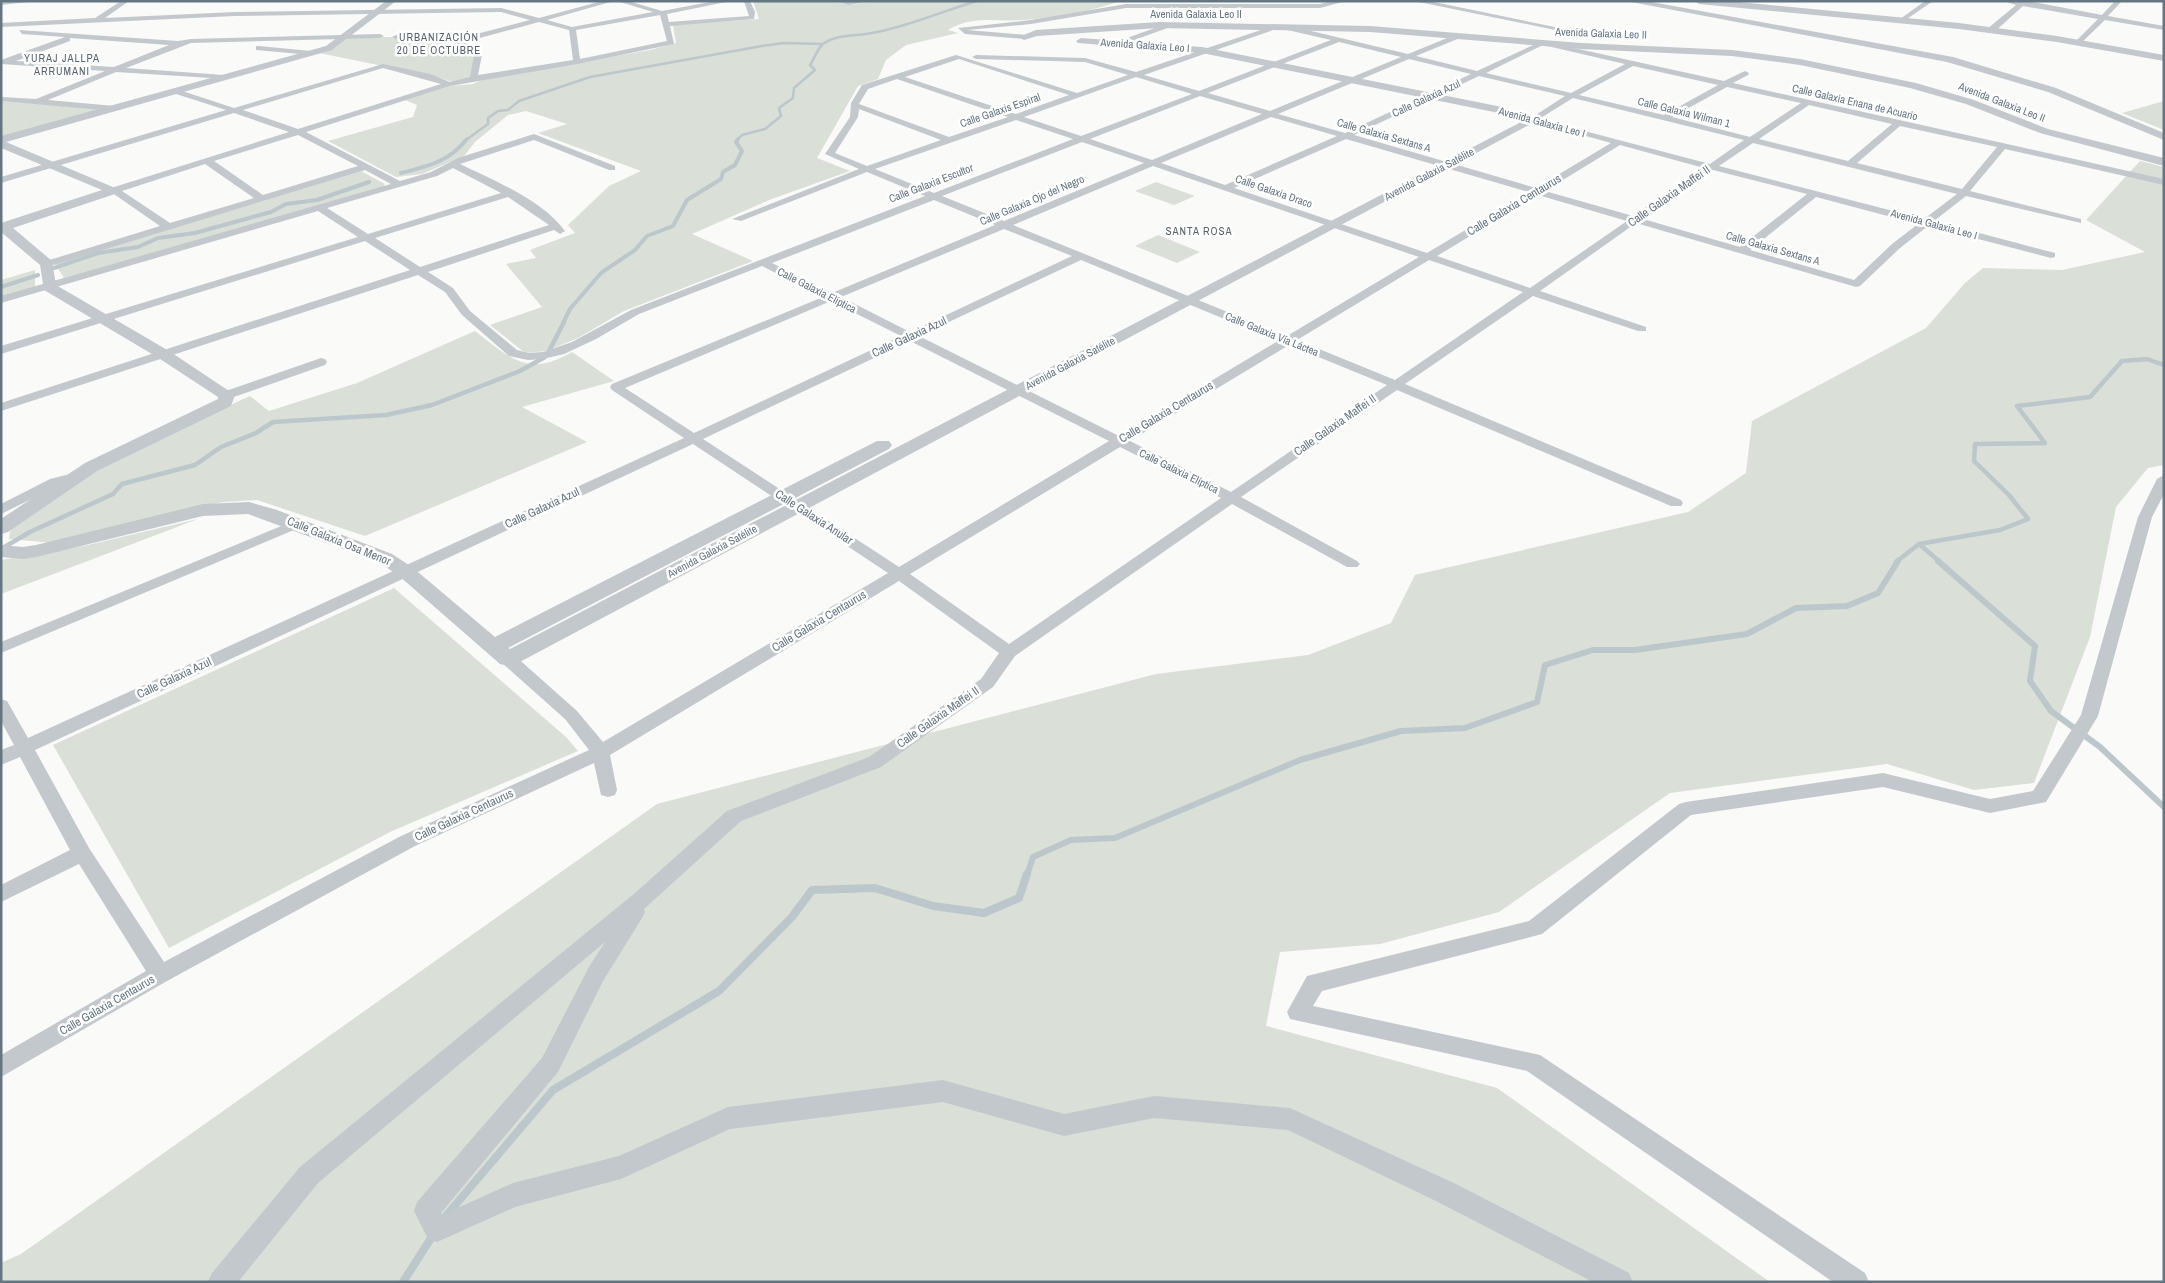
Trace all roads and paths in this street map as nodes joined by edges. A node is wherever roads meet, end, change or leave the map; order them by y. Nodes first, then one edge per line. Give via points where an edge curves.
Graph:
1 (34, 1) edge
2 (126, 1) edge
3 (392, 1) edge
4 (510, 1) edge
5 (611, 1) edge
6 (620, 1) edge
7 (728, 1) edge
8 (747, 1) edge
9 (839, 1) edge
10 (867, 1) edge
11 (1343, 1) edge
12 (1417, 1) edge
13 (1630, 1) edge
14 (1699, 1) edge
15 (1930, 1) edge
16 (2006, 1) edge
17 (2119, 1) edge
18 (1, 3) edge
19 (2024, 3) edge
20 (246, 6) dead end
21 (501, 10) junction
22 (378, 12) junction
23 (276, 13) junction
24 (663, 13) junction
25 (235, 14) junction
26 (162, 17) junction
27 (2102, 18) junction
28 (543, 19) junction
29 (97, 20) junction
30 (1902, 20) junction
31 (262, 23) dead end
32 (1, 24) edge
33 (666, 24) junction
34 (1172, 25) junction
35 (1272, 26) junction
36 (1286, 27) junction
37 (255, 28) dead end
38 (2164, 28) edge
39 (146, 29) dead end
40 (572, 29) junction
41 (1990, 30) junction
42 (1, 31) edge
43 (1575, 32) dead end
44 (138, 34) dead end
45 (73, 36) junction
46 (380, 36) dead end
47 (1457, 36) junction
48 (343, 37) junction
49 (396, 37) dead end
50 (1024, 37) junction
51 (240, 38) junction
52 (1340, 39) junction
53 (130, 40) junction
54 (459, 41) junction
55 (180, 43) junction
56 (1117, 43) junction
57 (1542, 43) junction
58 (2079, 43) junction
59 (1202, 50) junction
60 (311, 53) junction
61 (959, 56) junction
62 (1407, 56) junction
63 (2164, 58) edge
64 (577, 62) junction
65 (2, 63) edge
66 (1631, 64) junction
67 (1275, 65) junction
68 (115, 70) junction
69 (1478, 73) junction
70 (1745, 73) dead end
71 (1134, 74) junction
72 (224, 77) junction
73 (898, 77) junction
74 (474, 78) junction
75 (1353, 80) junction
76 (449, 84) junction
77 (1725, 84) junction
78 (176, 91) junction
79 (1200, 94) junction
80 (1076, 95) junction
81 (1431, 96) junction
82 (1571, 96) junction
83 (1, 99) edge
84 (38, 102) junction
85 (1807, 103) junction
86 (855, 105) junction
87 (112, 108) junction
88 (235, 110) junction
89 (1268, 114) junction
90 (1014, 116) junction
91 (1526, 118) junction
92 (1665, 118) junction
93 (1898, 123) junction
94 (299, 132) junction
95 (1345, 136) junction
96 (2164, 137) edge
97 (1081, 139) junction
98 (1750, 139) junction
99 (1, 140) edge
100 (948, 140) junction
101 (1620, 142) junction
102 (1, 144) edge
103 (2002, 147) junction
104 (208, 162) junction
105 (2164, 162) edge
106 (1153, 163) junction
107 (1439, 163) junction
108 (453, 164) junction
109 (1850, 164) junction
110 (52, 165) junction
111 (1711, 166) junction
112 (366, 167) junction
113 (612, 168) dead end
114 (868, 169) junction
115 (1, 180) edge
116 (2164, 182) edge
117 (399, 184) junction
118 (1226, 188) junction
119 (114, 190) junction
120 (1538, 191) junction
121 (1815, 193) junction
122 (1964, 193) junction
123 (508, 194) junction
124 (931, 197) junction
125 (262, 199) junction
126 (320, 208) junction
127 (737, 219) dead end
128 (1636, 220) junction
129 (2077, 221) dead end
130 (1327, 222) junction
131 (1928, 222) junction
132 (1003, 225) junction
133 (2, 227) edge
134 (168, 227) junction
135 (366, 237) junction
136 (1742, 251) junction
137 (2051, 255) dead end
138 (1081, 256) junction
139 (1430, 257) junction
140 (762, 262) junction
141 (47, 264) junction
142 (418, 270) junction
143 (48, 286) junction
144 (1532, 291) junction
145 (831, 297) junction
146 (1182, 297) junction
147 (1, 300) edge
148 (102, 318) junction
149 (1642, 329) dead end
150 (910, 336) junction
151 (1287, 340) junction
152 (1, 350) edge
153 (163, 354) junction
154 (321, 362) dead end
155 (1003, 383) junction
156 (1394, 384) junction
157 (616, 387) joint
158 (1018, 390) junction
159 (227, 395) junction
160 (1, 407) edge
161 (692, 439) junction
162 (1118, 441) junction
163 (74, 477) junction
164 (2164, 479) edge
165 (783, 496) junction
166 (1230, 497) junction
167 (1676, 503) dead end
168 (798, 506) junction
169 (1, 510) edge
170 (296, 524) junction
171 (1, 528) edge
172 (1, 550) edge
173 (1352, 564) dead end
174 (405, 571) junction
175 (898, 573) junction
176 (1, 648) edge
177 (501, 652) junction
178 (1009, 652) junction
179 (1, 705) edge
180 (24, 747) junction
181 (601, 752) junction
182 (1, 758) edge
183 (608, 790) dead end
184 (82, 853) junction
185 (1, 894) edge
186 (642, 899) junction
187 (160, 974) junction
188 (1, 1067) edge
189 (220, 1282) edge
190 (1620, 1282) edge
191 (1856, 1282) edge

1 - 18 street
2 - 29 street
3 - 22 street
4 - 21 street
5 - 28 street
6 - 24 street
7 - 24 street
8 - 33 street via 752,18
9 - 10 street
11 - 50 street via 1320,6 1126,6 1031,22 962,28 965,32 978,34
12 - 43 street
13 - 96 street, Avenida Galaxia Leo II via 1950,59 2052,90
14 - 30 street
15 - 30 street
16 - 19 street
17 - 27 street
19 - 27 street
19 - 41 street
20 - 25 street
21 - 22 street
21 - 28 street
22 - 23 street
22 - 48 street
23 - 25 street
23 - 31 street
24 - 33 street
24 - 40 street
25 - 26 street
26 - 29 street
26 - 39 street
27 - 38 street
27 - 58 street
28 - 40 street
28 - 54 street
29 - 32 street
30 - 41 street
33 - 64 street via 671,42
34 - 35 street, Avenida Galaxia Leo II
34 - 50 street, Avenida Galaxia Leo II via 1036,33
34 - 56 street
35 - 36 street, Avenida Galaxia Leo II
35 - 59 street, Calle Galaxis Espiral
36 - 47 street, Avenida Galaxia Leo II
36 - 52 street, Calle Galaxia Wilman 1
37 - 51 street
40 - 64 street
41 - 58 street
42 - 45 street
44 - 53 street
45 - 53 street
45 - 65 street
46 - 48 street
47 - 57 street, Avenida Galaxia Leo II
47 - 62 street, Calle Galaxia Ojo del Negro
48 - 51 street
48 - 60 street via 329,48
49 - 54 street
50 - 56 street, Avenida Galaxia Leo I via 1036,41
51 - 55 street
52 - 62 street, Calle Galaxia Wilman 1
52 - 67 street, Calle Galaxia Escultor
53 - 55 street
54 - 74 street via 471,46 476,53
55 - 60 street
55 - 68 street
56 - 59 street, Avenida Galaxia Leo I
57 - 66 street, Calle Galaxia Enana de Acuario
57 - 69 street, Calle Galaxia Azul
57 - 105 street, Avenida Galaxia Leo II via 1732,53 1847,71 1941,92 2044,131
58 - 63 street
59 - 67 street, Avenida Galaxia Leo I
59 - 71 street, Calle Galaxis Espiral
60 - 72 street
61 - 71 street, Calle Galaxia Sextans A via 1085,60
61 - 73 street
61 - 80 street
62 - 69 street, Calle Galaxia Wilman 1
62 - 75 street, Calle Galaxia Ojo del Negro
64 - 74 street
65 - 68 street
66 - 77 street, Calle Galaxia Enana de Acuario
66 - 82 street, Avenida Galaxia Satélite
67 - 75 street, Avenida Galaxia Leo I
67 - 79 street, Calle Galaxia Escultor
68 - 72 street
68 - 84 street
69 - 81 street, Calle Galaxia Azul
69 - 82 street, Calle Galaxia Wilman 1
70 - 77 street
71 - 79 street, Calle Galaxia Sextans A
71 - 80 street, Calle Galaxis Espiral
72 - 78 street
73 - 86 street via 865,87
73 - 90 street, Calle Galaxia Draco
74 - 76 street
75 - 81 street, Avenida Galaxia Leo I
75 - 89 street, Calle Galaxia Ojo del Negro
76 - 88 street via 383,66
76 - 94 street
77 - 85 street, Calle Galaxia Enana de Acuario
77 - 92 street
78 - 87 street
78 - 88 street
79 - 89 street, Calle Galaxia Sextans A
79 - 97 street, Calle Galaxia Escultor
80 - 90 street, Calle Galaxis Espiral
81 - 91 street, Avenida Galaxia Leo I
81 - 95 street, Calle Galaxia Azul
82 - 91 street, Avenida Galaxia Satélite
82 - 92 street, Calle Galaxia Wilman 1
83 - 84 street
84 - 87 street
85 - 93 street, Calle Galaxia Enana de Acuario
85 - 98 street, Calle Galaxia Maffei II
86 - 100 street
86 - 114 street, Calle Galaxia Vía Láctea via 854,117 830,154
87 - 99 street
88 - 94 street
88 - 110 street
89 - 95 street, Calle Galaxia Sextans A
89 - 106 street, Calle Galaxia Ojo del Negro
90 - 97 street, Calle Galaxia Draco
90 - 100 street, Calle Galaxis Espiral
91 - 101 street, Avenida Galaxia Leo I
91 - 107 street, Avenida Galaxia Satélite
92 - 98 street, Calle Galaxia Wilman 1
93 - 103 street, Calle Galaxia Enana de Acuario
93 - 109 street
94 - 104 street
94 - 112 street
95 - 107 street, Calle Galaxia Sextans A
95 - 118 street, Calle Galaxia Azul
97 - 106 street, Calle Galaxia Draco
97 - 124 street, Calle Galaxia Escultor
98 - 109 street, Calle Galaxia Wilman 1
98 - 111 street, Calle Galaxia Maffei II
100 - 114 street, Calle Galaxis Espiral
101 - 111 street, Avenida Galaxia Leo I
101 - 120 street, Calle Galaxia Centaurus
102 - 110 street
103 - 116 street, Calle Galaxia Enana de Acuario
103 - 122 street
104 - 119 street
104 - 125 street
106 - 118 street, Calle Galaxia Draco
106 - 132 street, Calle Galaxia Ojo del Negro
107 - 120 street, Calle Galaxia Sextans A
107 - 130 street, Avenida Galaxia Satélite
108 - 113 street via 534,137
108 - 117 street via 434,174
108 - 123 street
109 - 122 street, Calle Galaxia Wilman 1
110 - 115 street
110 - 119 street
111 - 121 street, Avenida Galaxia Leo I
111 - 128 street, Calle Galaxia Maffei II
112 - 117 street
112 - 125 street
114 - 124 street, Calle Galaxia Vía Láctea
114 - 127 street, Calle Galaxis Espiral
117 - 126 street
118 - 130 street, Calle Galaxia Draco
119 - 133 street
119 - 134 street
120 - 128 street, Calle Galaxia Sextans A
120 - 139 street, Calle Galaxia Centaurus
121 - 131 street, Avenida Galaxia Leo I
121 - 136 street
122 - 129 street, Calle Galaxia Wilman 1
122 - 131 street
123 - 135 street
123 - 142 street via 533,207 559,229
124 - 132 street, Calle Galaxia Vía Láctea
124 - 140 street, Calle Galaxia Escultor
125 - 134 street
126 - 135 street
126 - 143 street
128 - 136 street, Calle Galaxia Sextans A
128 - 144 street, Calle Galaxia Maffei II
130 - 139 street, Calle Galaxia Draco
130 - 146 street, Avenida Galaxia Satélite
131 - 136 street, Calle Galaxia Sextans A via 1896,246 1856,284
131 - 137 street, Avenida Galaxia Leo I
132 - 138 street, Calle Galaxia Vía Láctea
132 - 145 street, Calle Galaxia Ojo del Negro
133 - 141 street
134 - 141 street
135 - 142 street
135 - 148 street
138 - 146 street, Calle Galaxia Vía Láctea
138 - 150 street, Calle Galaxia Azul
139 - 144 street, Calle Galaxia Draco
139 - 151 street, Calle Galaxia Centaurus
140 - 142 street, Calle Galaxia Escultor via 636,312 559,353 534,357 513,353 466,313 449,290
140 - 145 street, Calle Galaxia Elíptica
141 - 143 street
142 - 153 street
143 - 147 street
143 - 148 street
144 - 149 street, Calle Galaxia Draco
144 - 156 street, Calle Galaxia Maffei II
145 - 150 street, Calle Galaxia Elíptica
145 - 157 street, Calle Galaxia Ojo del Negro
146 - 151 street, Calle Galaxia Vía Láctea
146 - 155 street, Avenida Galaxia Satélite
146 - 158 street, Avenida Galaxia Satélite
148 - 152 street
148 - 153 street
150 - 155 street, Calle Galaxia Elíptica
150 - 161 street, Calle Galaxia Azul
151 - 156 street, Calle Galaxia Vía Láctea
151 - 162 street, Calle Galaxia Centaurus
153 - 159 street
153 - 160 street
154 - 159 street
155 - 158 street, Calle Galaxia Elíptica
155 - 165 street, Avenida Galaxia Satélite
156 - 166 street, Calle Galaxia Maffei II
156 - 167 street, Calle Galaxia Vía Láctea
157 - 161 street, Calle Galaxia Anular
158 - 162 street, Calle Galaxia Elíptica
158 - 168 street, Avenida Galaxia Satélite
159 - 163 street via 225,402 124,449
161 - 165 street, Calle Galaxia Anular
161 - 174 street, Calle Galaxia Azul
162 - 166 street, Calle Galaxia Elíptica
162 - 175 street, Calle Galaxia Centaurus
163 - 169 street via 55,482
163 - 171 street
164 - 191 street via 2145,517 2089,716 2040,797 1990,806 1883,780 1686,809 1536,928 1315,983 1298,1012 1532,1062
165 - 168 street, Calle Galaxia Anular
165 - 177 street, Avenida Galaxia Satélite
166 - 173 street, Calle Galaxia Elíptica
166 - 178 street, Calle Galaxia Maffei II
168 - 175 street, Calle Galaxia Anular
168 - 177 street, Avenida Galaxia Satélite
170 - 172 street, Calle Galaxia Osa Menor via 249,508 203,510 36,551
170 - 174 street, Calle Galaxia Osa Menor via 385,558
170 - 176 street
174 - 177 street, Calle Galaxia Osa Menor
174 - 180 street, Calle Galaxia Azul
175 - 178 street, Calle Galaxia Anular
175 - 181 street, Calle Galaxia Centaurus
177 - 181 street, Calle Galaxia Osa Menor via 570,715
178 - 186 street, Calle Galaxia Maffei II via 987,683 876,762 734,816
179 - 180 street
180 - 182 street, Calle Galaxia Azul
180 - 184 street
181 - 183 street, Calle Galaxia Osa Menor
181 - 187 street, Calle Galaxia Centaurus via 408,841
184 - 185 street
184 - 187 street
186 - 189 street, Calle Galaxia Maffei II via 309,1175
186 - 190 street via 596,974 550,1064 426,1212 436,1230 513,1195 621,1167 728,1118 943,1091 1064,1125 1154,1107 1290,1119 1447,1193
187 - 188 street, Calle Galaxia Centaurus

